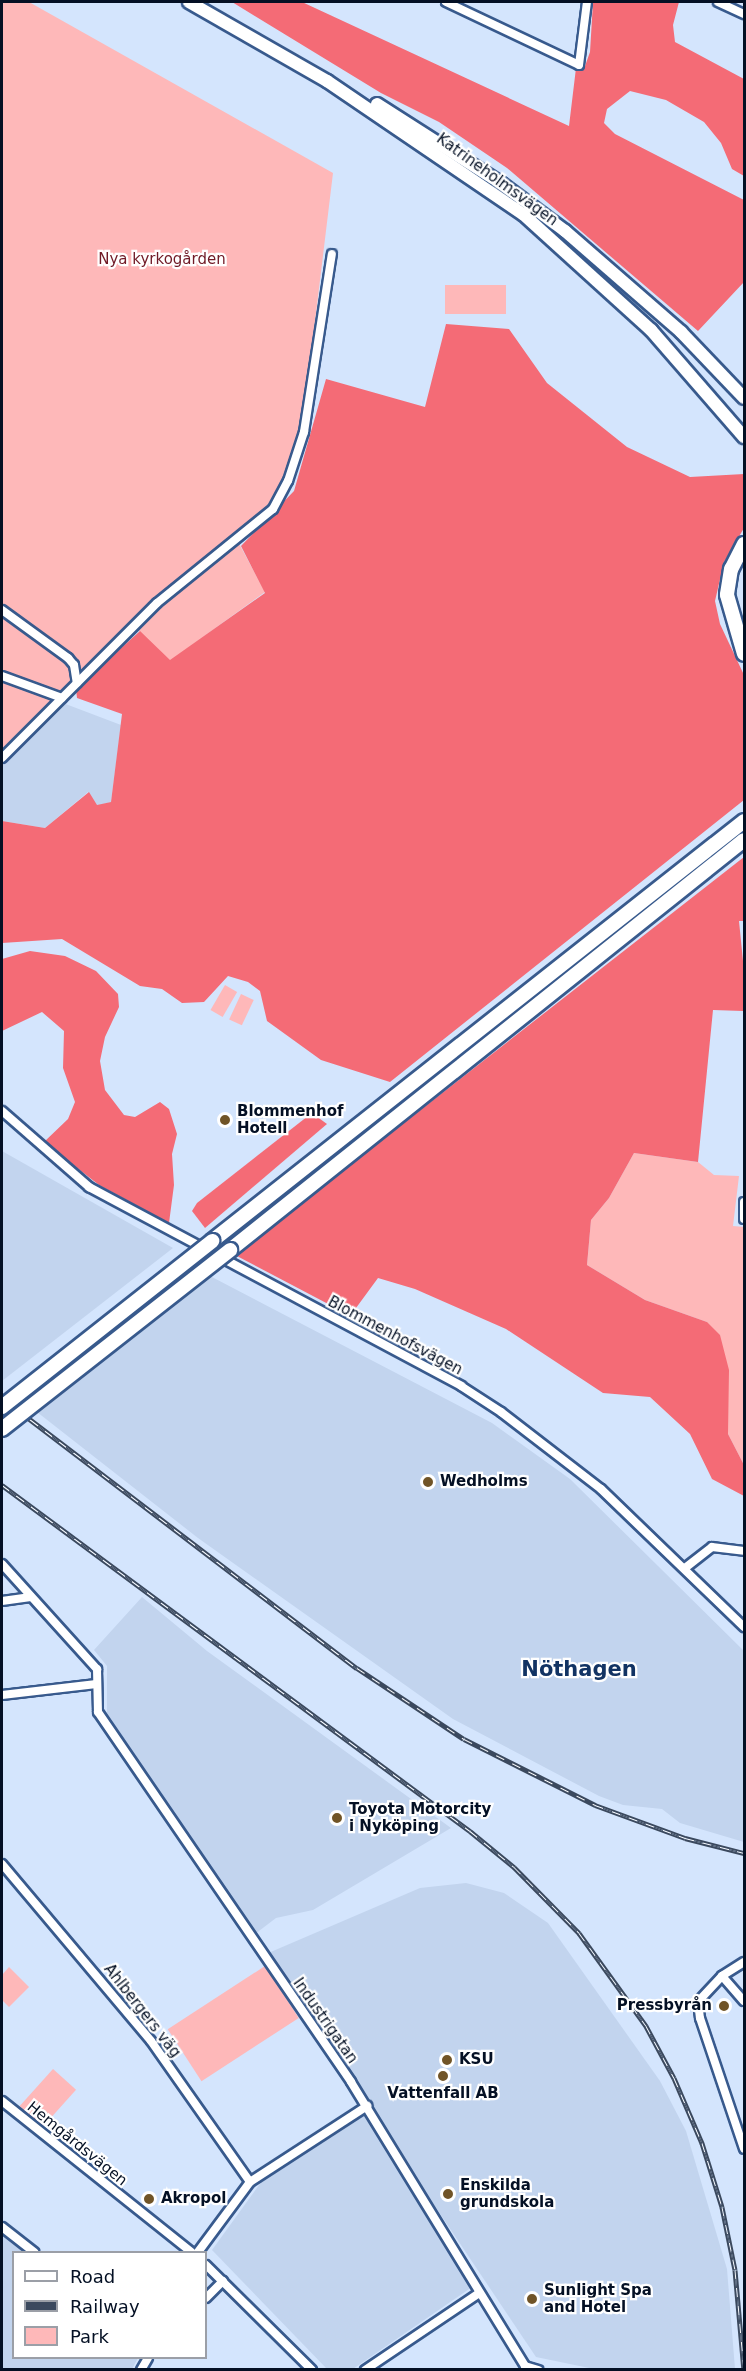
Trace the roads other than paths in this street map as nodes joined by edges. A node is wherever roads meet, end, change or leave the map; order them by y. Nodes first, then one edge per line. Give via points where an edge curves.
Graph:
1 (189, 2) edge
2 (203, 2) edge
3 (446, 2) edge
4 (586, 2) edge
5 (718, 2) edge
6 (744, 14) edge
7 (332, 254) dead end
8 (744, 398) edge
9 (744, 437) edge
10 (744, 544) edge
11 (2, 610) edge
12 (744, 654) edge
13 (2, 676) edge
14 (77, 683) junction
15 (62, 698) junction
16 (2, 758) edge
17 (743, 822) edge
18 (744, 840) edge
19 (2, 1112) edge
20 (744, 1202) edge
21 (744, 1219) edge
22 (2, 1407) edge
23 (2, 1429) edge
24 (744, 1551) edge
25 (2, 1564) edge
26 (685, 1568) junction
27 (31, 1597) junction
28 (2, 1601) edge
29 (744, 1627) edge
30 (96, 1684) junction
31 (2, 1695) edge
32 (2, 1864) edge
33 (744, 1962) edge
34 (722, 1976) junction
35 (744, 2001) edge
36 (2, 2101) edge
37 (367, 2106) junction
38 (744, 2149) edge
39 (250, 2182) junction
40 (2, 2227) edge
41 (32, 2251) edge
42 (189, 2251) edge
43 (199, 2251) edge
44 (207, 2266) edge
45 (223, 2281) junction
46 (479, 2293) junction
47 (207, 2297) edge
48 (525, 2368) edge
49 (312, 2370) edge
50 (365, 2370) edge
51 (538, 2370) edge

1 - 9 main road, Katrineholmsvägen via 327,81 523,214 651,330
2 - 8 main road, Katrineholmsvägen via 394,114 502,184 631,286
3 - 4 street via 579,65
5 - 6 street
7 - 14 street via 303,432 281,497 258,525 157,603
10 - 12 highway via 731,569 727,595
11 - 14 street via 68,658
13 - 15 street
14 - 15 street
15 - 16 street
17 - 22 highway, bridge
18 - 23 highway, bridge
19 - 26 street, Blommenhofsvägen via 43,1151 96,1191 501,1412 587,1477
20 - 21 street
24 - 26 street via 712,1547
25 - 27 street, Industrigatan
26 - 29 street, Blommenhofsvägen
27 - 28 street
27 - 30 street, Industrigatan via 97,1669
30 - 31 street
30 - 37 street, Industrigatan via 98,1712
32 - 39 street, Ahlbergers väg via 151,2041
33 - 34 street
34 - 35 street
34 - 38 street via 698,2002 700,2018
36 - 42 street, Hemgårdsvägen
37 - 39 street
37 - 46 street, Industrigatan
39 - 43 street
40 - 41 street
44 - 45 street
45 - 47 street
45 - 49 street
46 - 48 street, Industrigatan
46 - 50 street
48 - 51 street, Industrigatan

